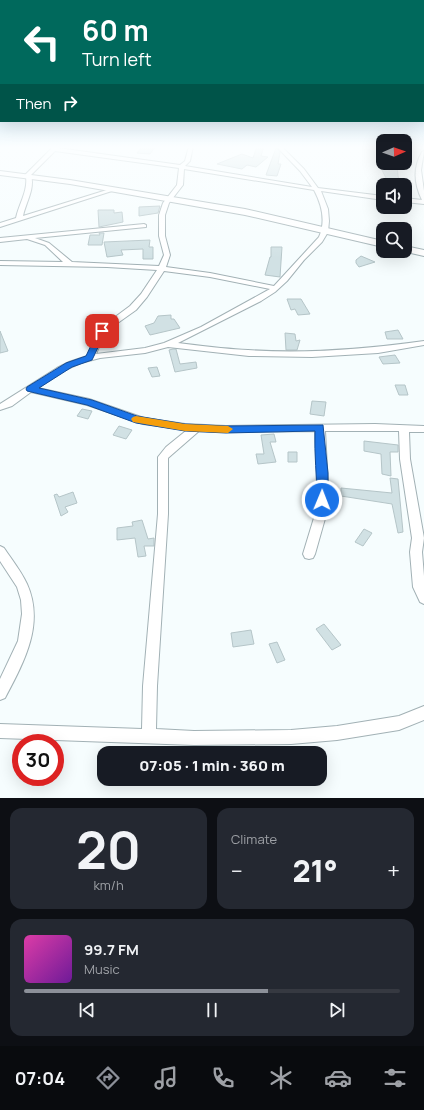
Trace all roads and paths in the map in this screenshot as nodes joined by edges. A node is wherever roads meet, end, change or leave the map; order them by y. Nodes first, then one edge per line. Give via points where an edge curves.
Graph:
1 (29, 183) edge
2 (77, 183) edge
3 (180, 183) edge
4 (283, 183) edge
5 (313, 183) edge
6 (419, 183) edge
7 (317, 189) junction
8 (112, 190) junction
9 (376, 197) edge
10 (424, 199) edge
11 (169, 200) junction
12 (412, 201) edge
13 (424, 202) edge
14 (19, 219) junction
15 (0, 225) edge
16 (144, 226) dead end
17 (326, 230) junction
18 (26, 238) junction
19 (0, 240) edge
20 (376, 242) edge
21 (412, 250) edge
22 (424, 253) edge
23 (0, 263) edge
24 (68, 263) junction
25 (162, 268) junction
26 (275, 288) junction
27 (424, 342) edge
28 (166, 345) junction
29 (90, 358) junction
30 (30, 389) junction
31 (0, 407) edge
32 (196, 428) junction
33 (320, 428) junction
34 (404, 428) junction
35 (424, 429) edge
36 (0, 551) edge
37 (309, 554) dead end
38 (424, 598) edge
39 (0, 693) edge
40 (424, 713) edge
41 (0, 731) edge
42 (149, 737) junction

1 - 14 street
2 - 8 street
3 - 11 street
4 - 7 street
5 - 7 street
6 - 10 street
7 - 9 street
7 - 17 street via 326,218
8 - 11 street
8 - 14 street
11 - 17 street via 245,212
11 - 25 street via 162,215 162,234 167,254
12 - 13 street
14 - 15 street
16 - 18 street
17 - 20 street
17 - 26 street via 323,238
18 - 19 street
18 - 24 street via 47,244
21 - 22 street
23 - 24 street
24 - 25 street
25 - 26 street
25 - 29 street via 133,308 102,331
26 - 28 street via 220,320
27 - 28 street via 378,350 312,354 242,352
28 - 29 street
29 - 30 street via 69,365
30 - 31 street via 14,401
30 - 32 street via 89,402 143,421
32 - 33 street
32 - 42 street via 163,458 163,514 150,686
33 - 34 street
33 - 37 street via 322,500 320,518
34 - 35 street
34 - 38 street via 405,459 418,538 416,552 419,587
36 - 39 street via 22,586 30,612 25,644
40 - 42 street via 399,723 292,737
41 - 42 street

